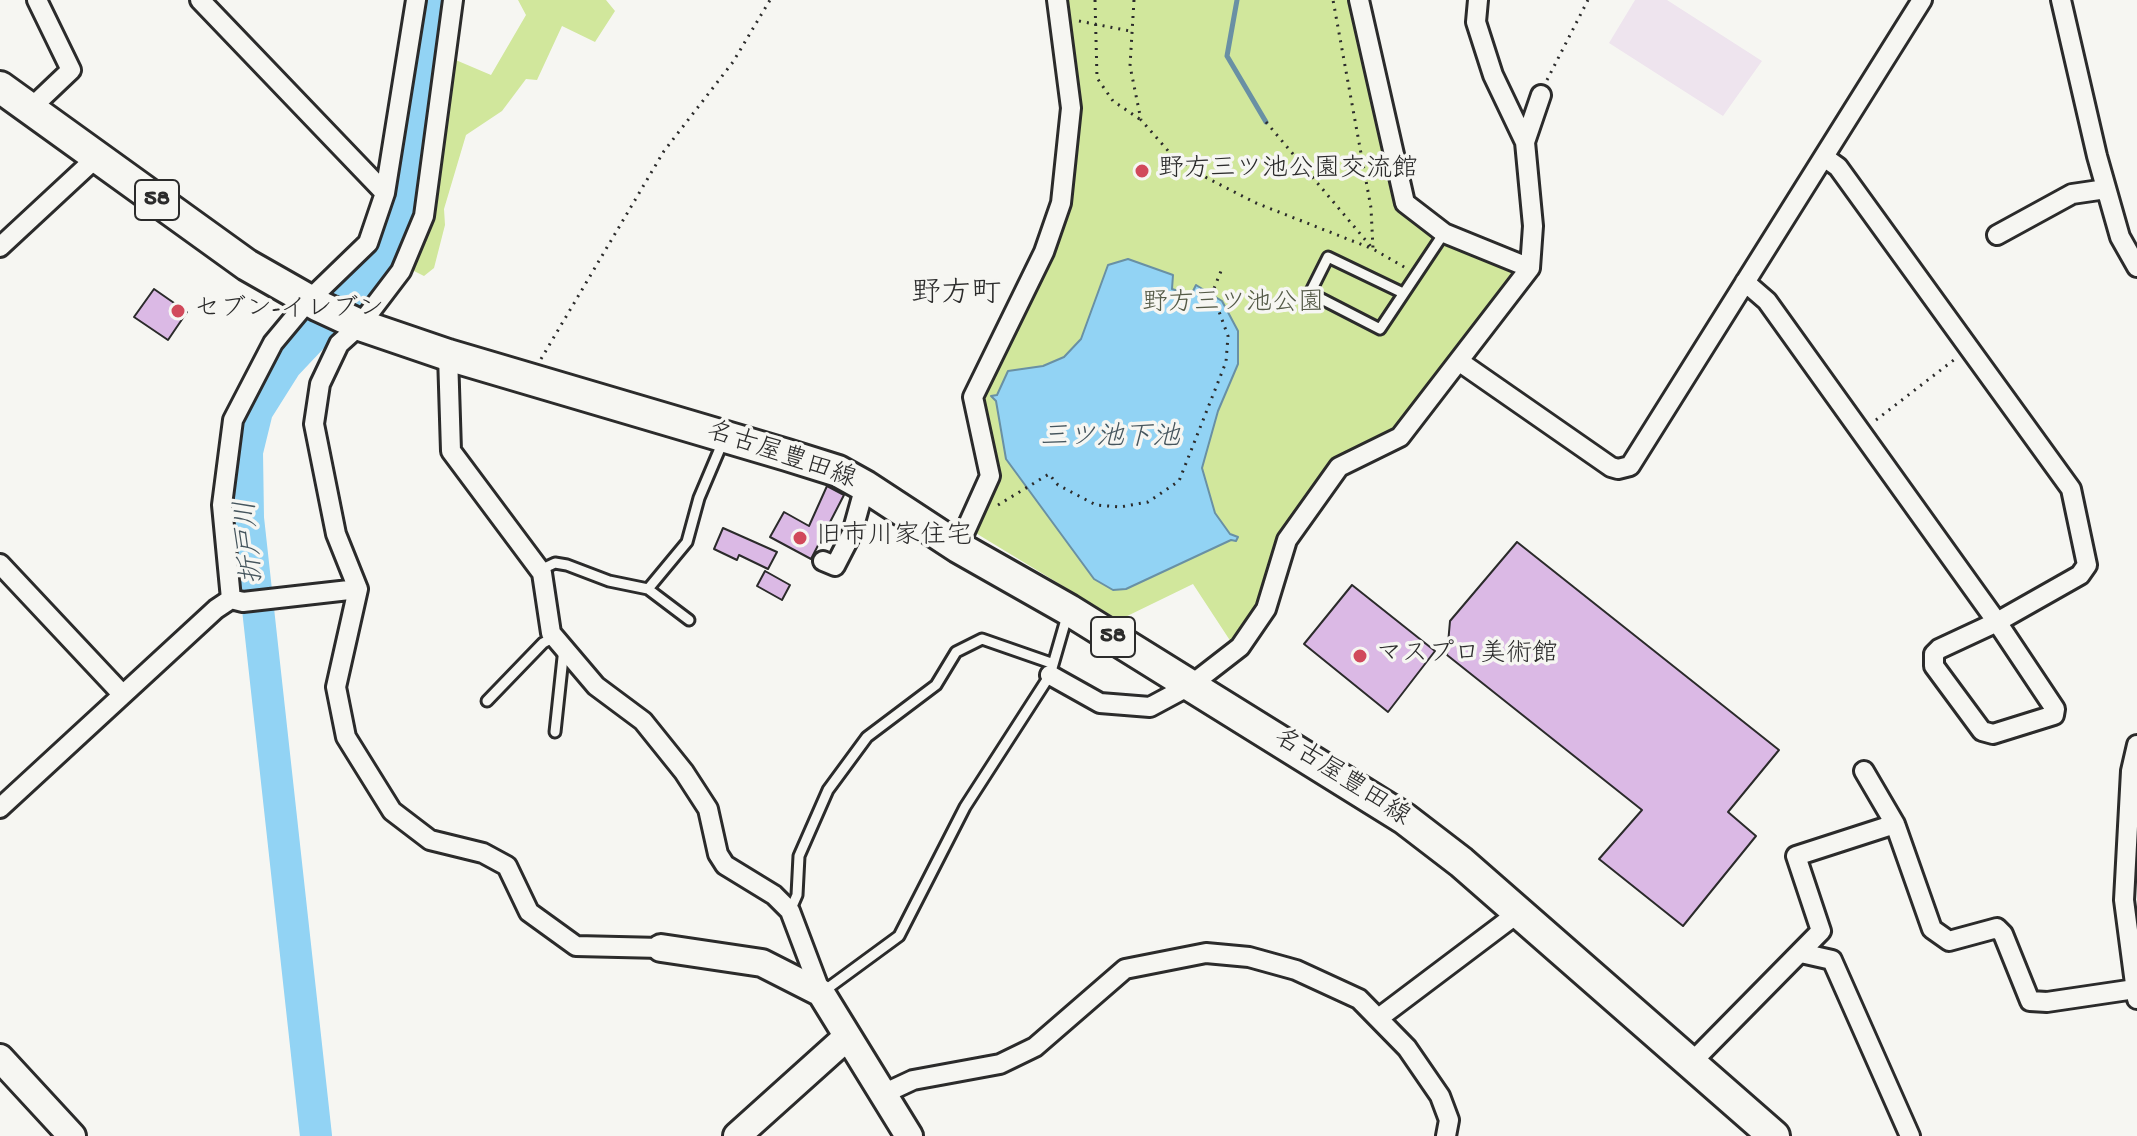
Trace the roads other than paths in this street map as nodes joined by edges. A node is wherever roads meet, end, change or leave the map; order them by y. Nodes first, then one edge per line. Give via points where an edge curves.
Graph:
1 (37, 0) edge
2 (200, 0) edge
3 (416, 0) edge
4 (453, 0) edge
5 (1359, 0) edge
6 (1478, 0) edge
7 (1922, 0) edge
8 (2061, 0) edge
9 (1058, 8) edge
10 (0, 87) edge
11 (1541, 95) road end
12 (31, 108) junction
13 (1525, 142) junction
14 (97, 157) junction
15 (1824, 157) junction
16 (2106, 189) junction
17 (385, 193) junction
18 (1444, 233) junction
19 (1997, 235) dead end
20 (0, 247) edge
21 (2137, 267) edge
22 (1530, 268) junction
23 (1745, 282) junction
24 (1403, 293) junction
25 (314, 304) junction
26 (356, 323) junction
27 (448, 355) junction
28 (1460, 362) junction
29 (725, 436) junction
30 (865, 486) junction
31 (958, 547) junction
32 (823, 561) dead end
33 (0, 564) edge
34 (539, 570) junction
35 (358, 589) junction
36 (648, 589) junction
37 (237, 600) junction
38 (1069, 610) junction
39 (689, 620) dead end
40 (1997, 622) junction
41 (559, 643) junction
42 (1050, 669) junction
43 (1191, 685) junction
44 (122, 694) junction
45 (487, 701) dead end
46 (555, 732) dead end
47 (2137, 745) edge
48 (1864, 771) dead end
49 (0, 808) edge
50 (1895, 824) junction
51 (790, 911) junction
52 (1518, 913) junction
53 (661, 948) joint
54 (1801, 953) junction
55 (821, 993) junction
56 (2136, 994) edge
57 (1380, 1017) junction
58 (847, 1037) junction
59 (0, 1058) edge
60 (1690, 1064) junction
61 (883, 1094) junction
62 (72, 1136) edge
63 (737, 1136) edge
64 (909, 1136) edge
65 (1446, 1136) edge
66 (1774, 1136) edge
67 (1910, 1136) edge

1 - 12 street via 71,70
2 - 17 street
3 - 17 street
4 - 26 street via 424,216 401,271
5 - 18 street via 1405,203
6 - 13 street via 1476,22 1493,75
7 - 15 street
8 - 16 street
9 - 31 street via 1071,108 1061,203 1038,266 973,397 990,476
10 - 12 main road, 名古屋豊田線 / 58
11 - 13 street
12 - 14 main road, 名古屋豊田線 / 58
13 - 22 street via 1533,226
14 - 20 street
14 - 25 main road, 名古屋豊田線 / 58 via 247,265
15 - 23 street
15 - 40 street via 1838,167 2071,489 2087,565 2080,575
16 - 19 street via 2072,194
16 - 21 street via 2120,237
17 - 25 street via 368,243
18 - 22 street
18 - 24 lane
22 - 28 street
23 - 28 street via 1630,466 1618,469
23 - 40 street via 1767,301
24 - 24 lane via 1380,329 1310,293 1328,257
25 - 26 main road, 名古屋豊田線 / 58
25 - 37 street via 273,343 233,420 222,505
26 - 27 main road, 名古屋豊田線 / 58
26 - 35 street via 327,364 314,424 336,534
27 - 29 main road, 名古屋豊田線 / 58
27 - 34 street via 451,451
28 - 43 street via 1400,437 1339,467 1287,540 1266,609 1240,647
29 - 30 main road, 名古屋豊田線 / 58 via 838,471
29 - 36 lane via 687,542
30 - 31 main road, 名古屋豊田線 / 58
30 - 32 street via 852,533 835,566
31 - 38 main road, 名古屋豊田線 / 58
33 - 44 street
34 - 36 lane via 555,563 567,565
34 - 41 street via 545,610
35 - 37 street
35 - 53 street via 336,687 346,737 392,811 430,840 483,853 507,866 529,912 576,946
36 - 39 lane
37 - 44 street
38 - 42 lane
38 - 43 main road, 名古屋豊田線 / 58
40 - 40 street via 2055,709 2054,715 1993,734 1982,731 1934,666 1934,654
41 - 45 lane via 515,670
41 - 46 lane
41 - 51 street via 596,686 643,721 684,772 708,809 725,865
42 - 43 street via 1100,703 1150,707
42 - 51 lane via 982,639 956,652 936,685 867,737 828,790 799,856 797,895
42 - 55 lane via 965,807 899,936
43 - 52 main road, 名古屋豊田線 / 58 via 1405,819
44 - 49 street
47 - 56 street via 2124,900
48 - 50 street
50 - 54 street via 1796,856 1821,931
50 - 56 street via 1932,929 1949,941 1997,928 2030,1001
51 - 55 street
52 - 57 street
52 - 60 main road, 名古屋豊田線 / 58
53 - 55 street via 762,963
54 - 60 street
54 - 67 street via 1832,960
55 - 58 street
57 - 61 street via 1359,999 1296,970 1249,957 1169,957 1125,969 1035,1047 1000,1064 913,1080
57 - 65 street via 1440,1096 1449,1120
58 - 61 street
58 - 63 street
59 - 62 street
60 - 66 main road, 名古屋豊田線 / 58
61 - 64 street

